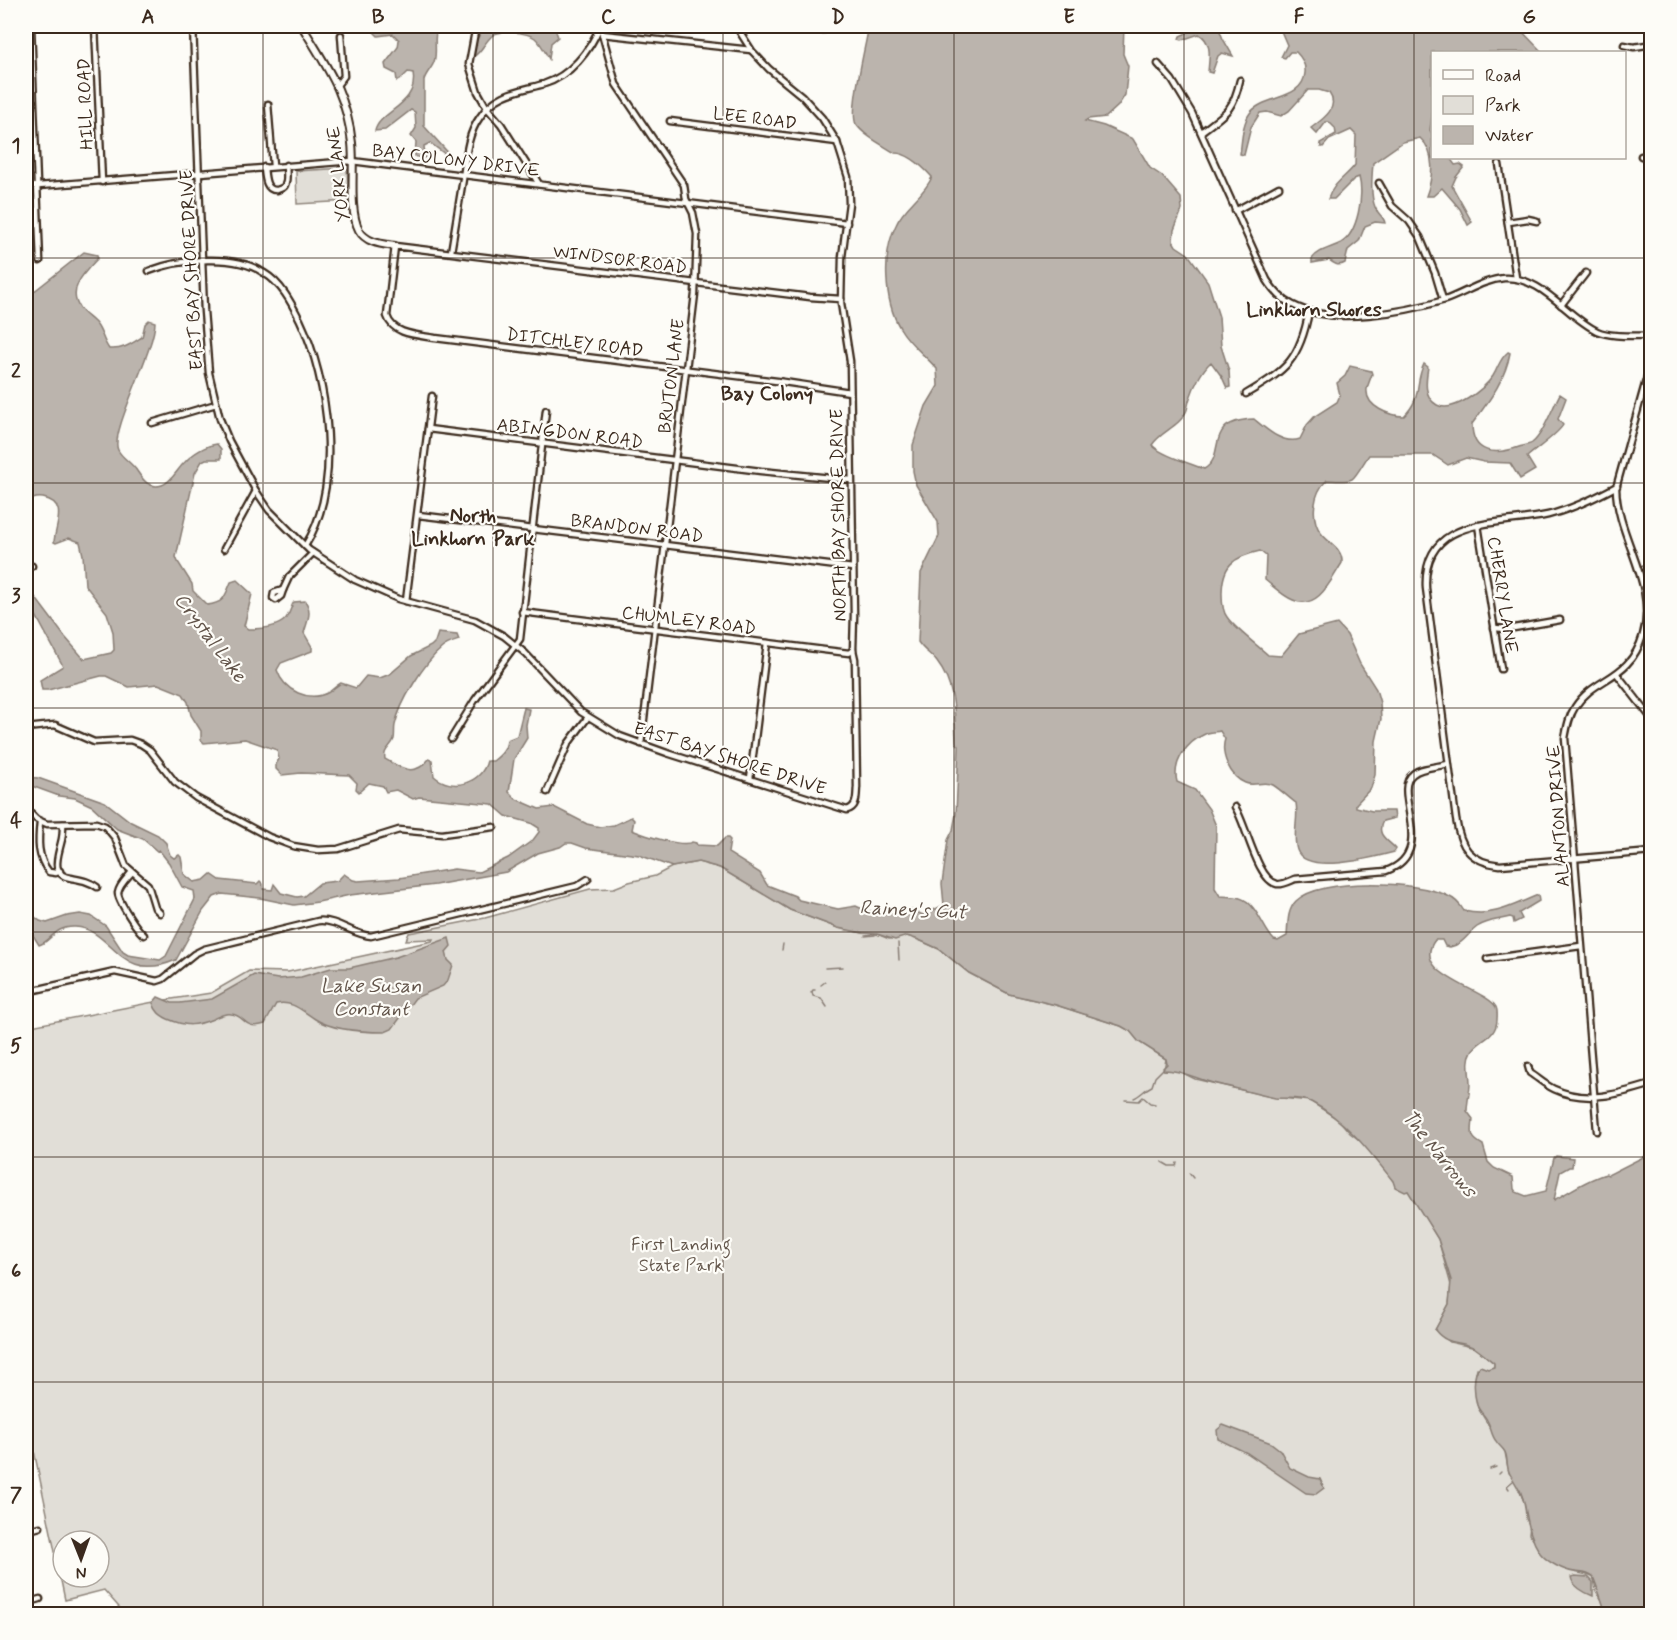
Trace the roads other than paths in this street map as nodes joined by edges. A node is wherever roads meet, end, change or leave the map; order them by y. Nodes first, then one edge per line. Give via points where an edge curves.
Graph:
1 (31, 26) edge
2 (95, 26) edge
3 (193, 26) edge
4 (302, 26) edge
5 (476, 26) edge
6 (600, 26) edge
7 (736, 26) edge
8 (341, 34) dead end
9 (602, 34) junction
10 (1652, 44) edge
11 (1624, 45) dead end
12 (752, 51) junction
13 (32, 60) junction
14 (26, 61) edge
15 (1158, 64) dead end
16 (1240, 80) dead end
17 (337, 85) junction
18 (268, 104) dead end
19 (487, 108) junction
20 (670, 121) dead end
21 (1201, 132) junction
22 (837, 142) junction
23 (1641, 156) dead end
24 (1652, 158) edge
25 (352, 161) junction
26 (1499, 164) dead end
27 (286, 165) junction
28 (273, 166) junction
29 (264, 167) junction
30 (200, 173) junction
31 (464, 174) junction
32 (102, 182) junction
33 (1379, 183) dead end
34 (539, 184) junction
35 (26, 187) edge
36 (37, 187) junction
37 (1279, 187) dead end
38 (688, 202) junction
39 (1234, 211) junction
40 (1537, 221) dead end
41 (1508, 222) junction
42 (847, 223) junction
43 (395, 246) junction
44 (451, 252) junction
45 (40, 261) dead end
46 (203, 261) junction
47 (148, 271) dead end
48 (1586, 273) dead end
49 (1516, 278) junction
50 (696, 283) junction
51 (841, 299) junction
52 (1443, 300) junction
53 (1561, 304) junction
54 (1309, 311) junction
55 (1652, 336) edge
56 (1652, 359) edge
57 (686, 369) junction
58 (850, 392) junction
59 (1245, 394) dead end
60 (432, 396) dead end
61 (216, 404) junction
62 (546, 410) dead end
63 (152, 423) dead end
64 (428, 429) junction
65 (543, 443) junction
66 (674, 460) junction
67 (851, 480) junction
68 (1617, 486) junction
69 (256, 491) junction
70 (418, 515) junction
71 (1478, 525) junction
72 (531, 528) junction
73 (664, 544) junction
74 (305, 546) junction
75 (224, 549) dead end
76 (313, 553) junction
77 (26, 565) edge
78 (32, 566) dead end
79 (853, 568) junction
80 (283, 590) dead end
81 (406, 601) junction
82 (522, 612) junction
83 (1560, 620) dead end
84 (653, 628) junction
85 (1494, 628) junction
86 (767, 643) junction
87 (516, 645) junction
88 (853, 650) junction
89 (1501, 669) dead end
90 (1617, 674) junction
91 (588, 717) junction
92 (1652, 719) edge
93 (26, 728) edge
94 (451, 739) dead end
95 (640, 744) junction
96 (1448, 764) junction
97 (750, 779) junction
98 (547, 792) dead end
99 (854, 806) joint
100 (1235, 807) dead end
101 (26, 809) edge
102 (40, 822) junction
103 (63, 824) junction
104 (494, 827) dead end
105 (1652, 852) edge
106 (1574, 858) junction
107 (60, 871) junction
108 (132, 872) junction
109 (588, 879) dead end
110 (98, 887) dead end
111 (160, 913) dead end
112 (144, 935) dead end
113 (1581, 946) junction
114 (1487, 959) dead end
115 (26, 992) edge
116 (1528, 1066) dead end
117 (1652, 1084) edge
118 (1594, 1096) junction
119 (1597, 1131) dead end
120 (40, 1527) dead end
121 (26, 1531) edge
122 (40, 1599) dead end
123 (26, 1603) edge

1 - 13 street
2 - 32 street, HILL ROAD
3 - 30 street, EAST BAY SHORE DRIVE
4 - 17 street, YORK LANE
5 - 19 street via 469,64
6 - 9 street, BRUTON LANE
6 - 19 street via 580,59 566,72 546,83 511,92
7 - 12 street, NORTH BAY SHORE DRIVE
8 - 17 street via 344,76
9 - 12 street
9 - 38 street, BRUTON LANE via 616,84 684,185
10 - 11 street
12 - 22 street, NORTH BAY SHORE DRIVE via 811,105
13 - 14 street
13 - 36 street
15 - 21 street via 1179,90
16 - 21 street via 1228,111
17 - 25 street, YORK LANE via 350,129
18 - 28 street
19 - 31 street via 470,134
19 - 34 street
20 - 22 street, LEE ROAD
21 - 39 street
22 - 42 street, NORTH BAY SHORE DRIVE via 849,184
23 - 24 street
25 - 27 street, BAY COLONY DRIVE
25 - 31 street, BAY COLONY DRIVE
25 - 43 street, YORK LANE via 359,228 372,241
26 - 41 street
27 - 28 street, BAY COLONY DRIVE
27 - 29 street via 286,182 278,190 267,185
28 - 29 street, BAY COLONY DRIVE
29 - 30 street, BAY COLONY DRIVE
30 - 32 street, BAY COLONY DRIVE
30 - 46 street, EAST BAY SHORE DRIVE
31 - 34 street, BAY COLONY DRIVE
31 - 44 street
32 - 36 street, BAY COLONY DRIVE
33 - 52 street via 1389,202 1419,237
34 - 38 street, BAY COLONY DRIVE
35 - 36 street, BAY COLONY DRIVE
36 - 45 street
37 - 39 street
38 - 42 street, BAY COLONY DRIVE
38 - 50 street, BRUTON LANE via 697,234
39 - 54 street via 1271,286 1285,301
40 - 41 street
41 - 49 street
42 - 51 street, NORTH BAY SHORE DRIVE
43 - 44 street, WINDSOR ROAD
43 - 57 street, DITCHLEY ROAD via 387,312 388,320 402,331
44 - 50 street, WINDSOR ROAD
46 - 47 street via 169,264
46 - 61 street, EAST BAY SHORE DRIVE via 207,348
46 - 74 street via 247,264 270,276 297,314 315,359 326,407 328,454 318,519
48 - 53 street
49 - 52 street via 1489,281
49 - 53 street
50 - 51 street, WINDSOR ROAD
50 - 57 street, BRUTON LANE
51 - 58 street, NORTH BAY SHORE DRIVE
52 - 54 street via 1360,315
53 - 55 street via 1600,332
54 - 59 street via 1291,361
56 - 68 street, ALANTON DRIVE
57 - 58 street, DITCHLEY ROAD
57 - 66 street, BRUTON LANE
58 - 67 street, NORTH BAY SHORE DRIVE
60 - 64 street
61 - 63 street
61 - 69 street, EAST BAY SHORE DRIVE via 235,455
62 - 65 street
64 - 65 street, ABINGDON ROAD
64 - 70 street
65 - 66 street, ABINGDON ROAD
65 - 72 street
66 - 67 street, ABINGDON ROAD
66 - 73 street, BRUTON LANE
67 - 79 street, NORTH BAY SHORE DRIVE
68 - 71 street via 1566,510
68 - 90 street, ALANTON DRIVE via 1617,503 1646,609 1640,644
69 - 74 street, EAST BAY SHORE DRIVE
69 - 75 street
70 - 72 street, BRANDON ROAD
70 - 81 street
71 - 85 street, CHERRY LANE
71 - 96 street via 1443,539 1425,570
72 - 73 street, BRANDON ROAD
72 - 82 street
73 - 79 street, BRANDON ROAD
73 - 84 street, BRUTON LANE
74 - 76 street, EAST BAY SHORE DRIVE
76 - 80 street via 289,577
76 - 81 street, EAST BAY SHORE DRIVE via 368,587
77 - 78 street
79 - 88 street, NORTH BAY SHORE DRIVE
81 - 87 street, EAST BAY SHORE DRIVE via 475,620
82 - 84 street, CHUMLEY ROAD
82 - 87 street
83 - 85 street
84 - 86 street, CHUMLEY ROAD
84 - 95 street, BRUTON LANE
85 - 89 street, CHERRY LANE
86 - 88 street, CHUMLEY ROAD via 849,653
86 - 97 street
87 - 91 street, EAST BAY SHORE DRIVE
87 - 94 street
88 - 99 street, NORTH BAY SHORE DRIVE via 857,787
90 - 92 street
90 - 106 street, ALANTON DRIVE via 1578,703 1567,729
91 - 95 street, EAST BAY SHORE DRIVE
91 - 98 street via 568,744
93 - 104 street via 55,725 94,742 130,740 141,744 187,792 293,846 338,849 399,830 442,834
95 - 97 street, EAST BAY SHORE DRIVE
96 - 100 street via 1417,771 1408,778 1405,789 1412,839 1403,859 1386,871 1276,884 1268,880
96 - 106 street via 1458,833 1471,855 1500,865
97 - 99 street, EAST BAY SHORE DRIVE via 843,809
101 - 102 street
102 - 103 street
102 - 107 street via 37,846 43,865 49,872
103 - 107 street via 56,859
103 - 108 street via 105,826
105 - 106 street
106 - 113 street, ALANTON DRIVE
107 - 110 street
108 - 111 street via 148,885
108 - 112 street via 119,888 119,898
109 - 115 street via 577,886 371,936 318,921 204,949 157,981 116,972
113 - 114 street
113 - 118 street, ALANTON DRIVE
116 - 118 street via 1530,1073 1551,1088 1570,1095
117 - 118 street
118 - 119 street, ALANTON DRIVE
120 - 121 street
122 - 123 street

